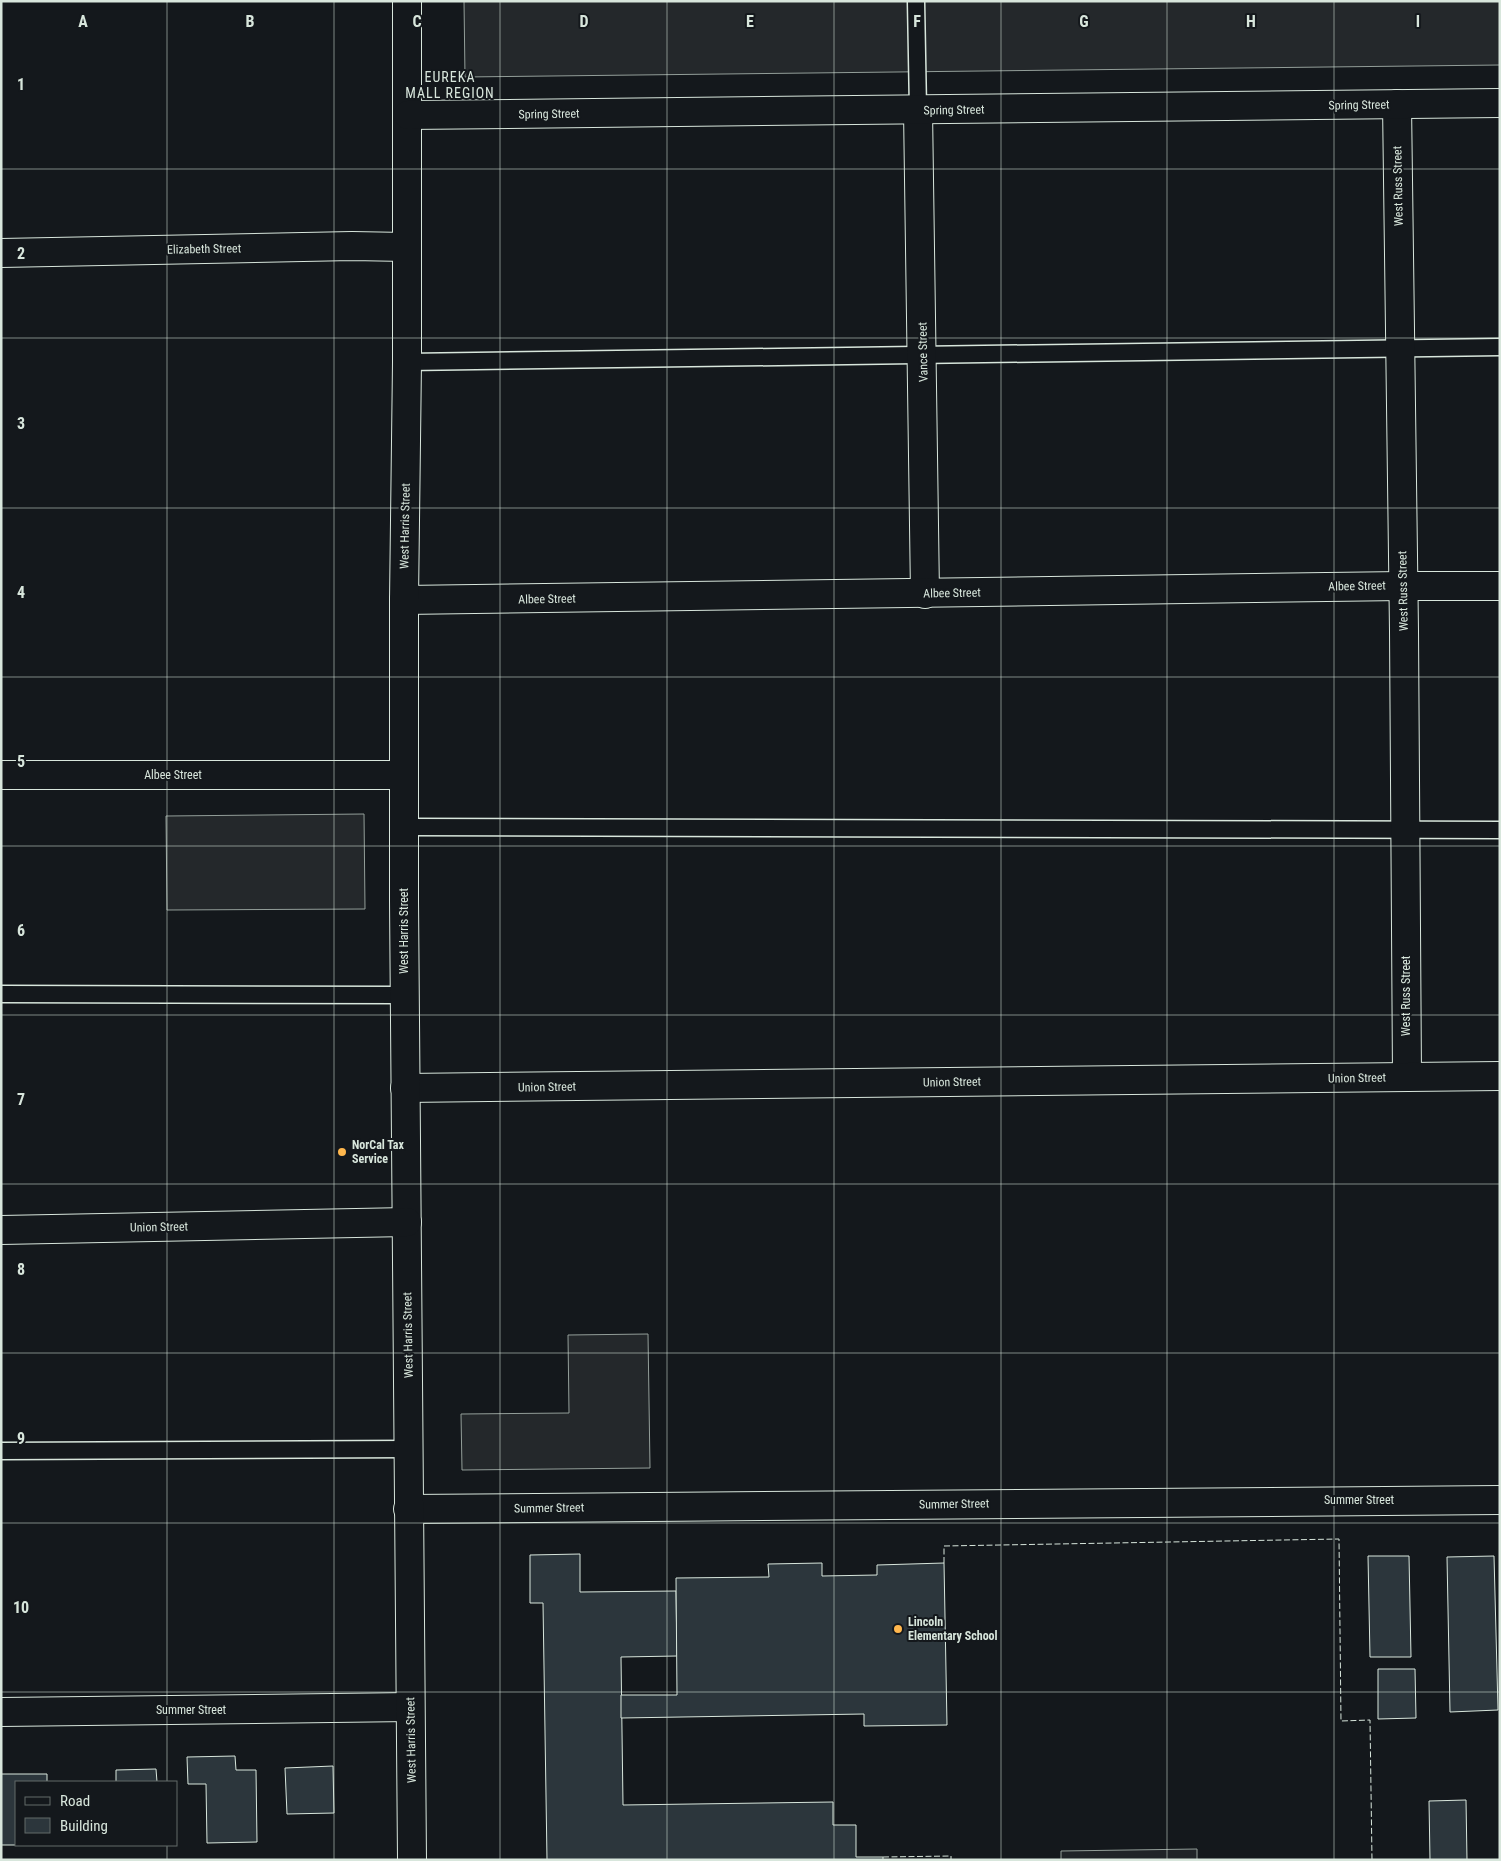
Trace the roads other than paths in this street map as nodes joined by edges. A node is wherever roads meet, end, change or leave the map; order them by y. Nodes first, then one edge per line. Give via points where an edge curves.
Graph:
1 (407, 1) edge
2 (916, 1) edge
3 (1500, 103) edge
4 (1397, 104) junction
5 (918, 110) junction
6 (408, 115) junction
7 (406, 247) junction
8 (1, 253) edge
9 (1500, 346) edge
10 (1401, 347) junction
11 (923, 355) junction
12 (407, 362) junction
13 (1402, 586) junction
14 (1500, 586) edge
15 (925, 594) junction
16 (404, 600) junction
17 (1, 775) edge
18 (404, 775) junction
19 (404, 827) junction
20 (1405, 829) junction
21 (1500, 830) edge
22 (1, 994) edge
23 (404, 995) junction
24 (1500, 1076) edge
25 (1407, 1078) junction
26 (405, 1088) junction
27 (407, 1222) junction
28 (1, 1230) edge
29 (409, 1449) junction
30 (1, 1451) edge
31 (1500, 1500) edge
32 (408, 1509) junction
33 (410, 1707) junction
34 (1, 1712) edge
35 (412, 1860) edge

1 - 6 street, West Harris Street
2 - 5 lane
3 - 4 street, Spring Street
4 - 5 street, Spring Street
4 - 10 street, West Russ Street
5 - 6 street, Spring Street
5 - 11 street, Vance Street
6 - 7 street, West Harris Street
7 - 8 street, Elizabeth Street
7 - 12 street, West Harris Street
9 - 10 lane
10 - 11 lane
10 - 13 street, West Russ Street
11 - 12 lane
11 - 15 street, Vance Street
12 - 16 street, West Harris Street
13 - 14 street, Albee Street
13 - 15 street, Albee Street
13 - 20 street, West Russ Street
15 - 16 street, Albee Street
16 - 18 street, West Harris Street
17 - 18 street, Albee Street
18 - 19 street, West Harris Street
19 - 20 lane
19 - 23 street, West Harris Street
20 - 21 lane
20 - 25 street, West Russ Street
22 - 23 lane
23 - 26 street, West Harris Street
24 - 25 street, Union Street
25 - 26 street, Union Street
26 - 27 street, West Harris Street
27 - 28 street, Union Street
27 - 29 street, West Harris Street
29 - 30 lane
29 - 32 street, West Harris Street
31 - 32 street, Summer Street
32 - 33 street, West Harris Street
33 - 34 street, Summer Street
33 - 35 street, West Harris Street

